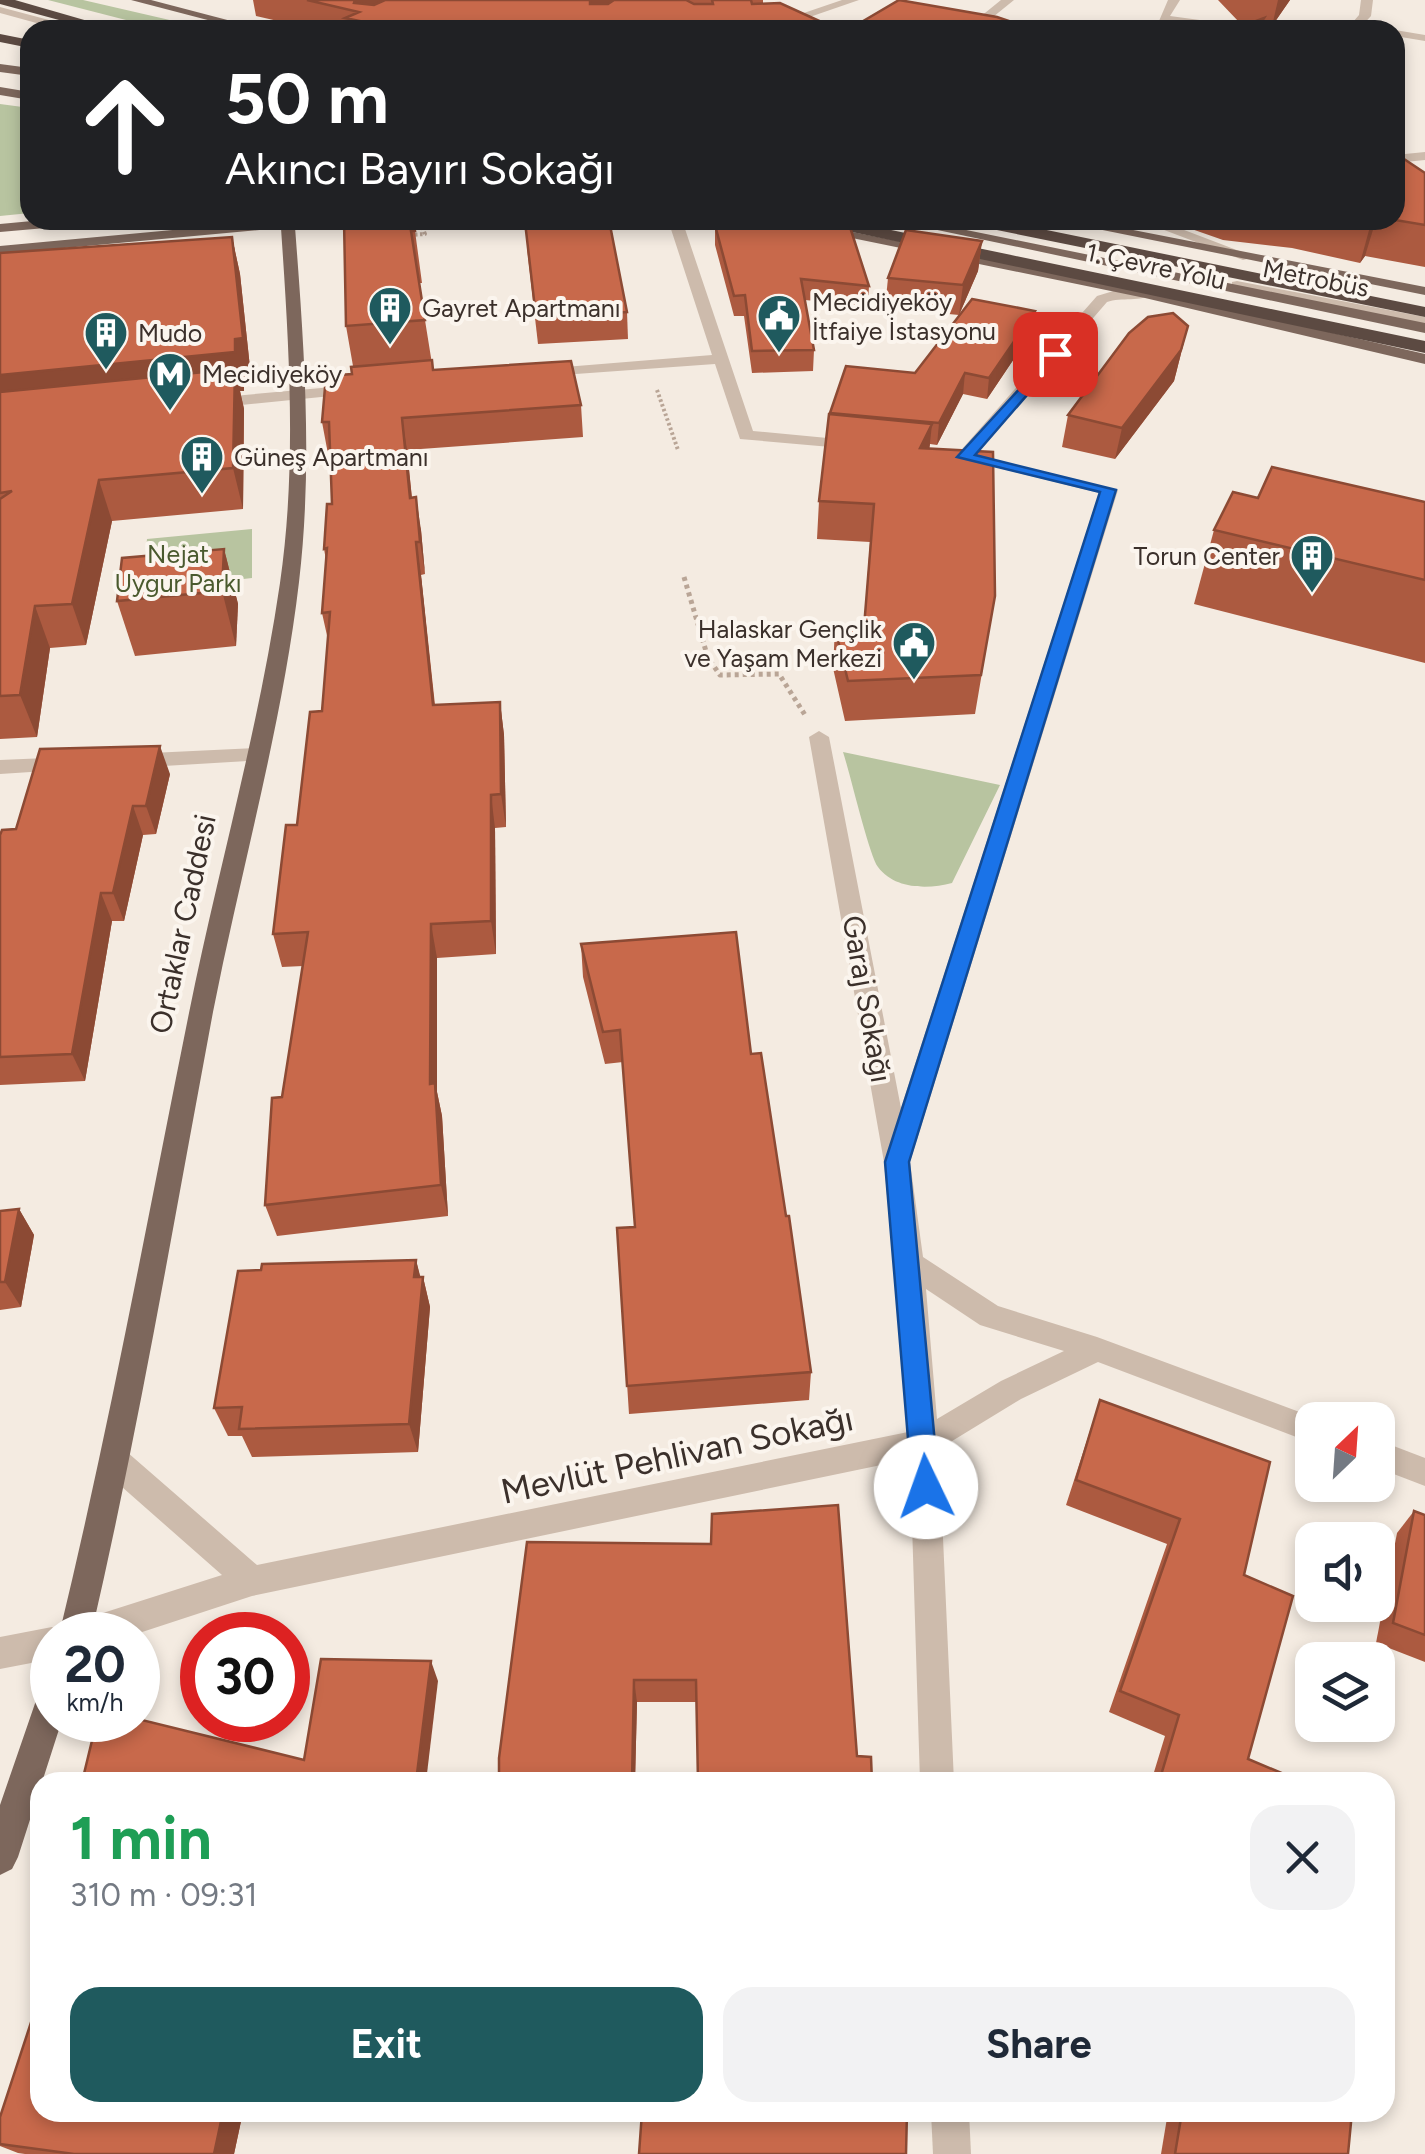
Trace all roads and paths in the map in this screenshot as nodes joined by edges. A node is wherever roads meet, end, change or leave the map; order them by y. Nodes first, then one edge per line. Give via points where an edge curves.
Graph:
1 (0, 0) edge
2 (136, 0) edge
3 (854, 0) edge
4 (1174, 0) edge
5 (1002, 1) edge
6 (0, 10) edge
7 (20, 10) junction
8 (48, 20) edge
9 (66, 20) edge
10 (219, 20) edge
11 (791, 20) edge
12 (981, 20) edge
13 (1173, 20) edge
14 (199, 230) edge
15 (289, 230) edge
16 (423, 230) edge
17 (678, 230) edge
18 (822, 230) edge
19 (866, 230) edge
20 (950, 230) edge
21 (1021, 230) edge
22 (1111, 230) edge
23 (1172, 230) edge
24 (396, 236) edge
25 (0, 250) edge
26 (1248, 257) junction
27 (1425, 291) edge
28 (1145, 294) junction
29 (1425, 312) edge
30 (1425, 325) edge
31 (1425, 348) edge
32 (1425, 358) edge
33 (719, 359) junction
34 (524, 375) edge
35 (372, 388) edge
36 (300, 394) junction
37 (662, 404) dead end
38 (192, 406) edge
39 (885, 449) edge
40 (678, 450) dead end
41 (684, 577) dead end
42 (819, 736) joint
43 (258, 755) junction
44 (0, 767) edge
45 (897, 1162) junction
46 (908, 1262) junction
47 (1097, 1349) junction
48 (1295, 1424) edge
49 (924, 1442) junction
50 (1395, 1461) edge
51 (116, 1462) junction
52 (1425, 1472) edge
53 (252, 1581) junction
54 (80, 1612) edge
55 (156, 1612) edge
56 (30, 1647) edge
57 (0, 1653) edge
58 (38, 1742) edge
59 (937, 1772) edge
60 (0, 1857) edge
61 (950, 2122) edge
62 (952, 2154) edge

1 - 7 highway
2 - 10 main road
3 - 11 street
4 - 13 street via 1164,19
5 - 12 street
6 - 7 street
7 - 8 street
7 - 9 highway
14 - 25 main road
15 - 36 main road, Ortaklar Caddesi
16 - 24 path
17 - 33 street
18 - 28 main road
19 - 31 highway, 1. Çevre Yolu
20 - 30 main road
21 - 29 highway, 1. Çevre Yolu
22 - 26 main road
23 - 26 street
26 - 27 main road
28 - 32 main road
28 - 45 street via 1102,299 954,456 1108,490
33 - 34 street
33 - 39 street via 746,435
35 - 36 street
36 - 38 street
36 - 43 main road, Ortaklar Caddesi via 290,582
37 - 40 path
41 - 42 path via 708,658 720,675 779,674
42 - 45 street, Garaj Sokağı
43 - 44 street
43 - 51 main road, Ortaklar Caddesi via 202,1008
45 - 46 street, Garaj Sokağı
46 - 47 street via 990,1316
46 - 49 street, Garaj Sokağı
47 - 48 street
47 - 49 street, Mevlüt Pehlivan Sokağı
49 - 53 street, Mevlüt Pehlivan Sokağı
49 - 59 street, Garaj Sokağı
50 - 52 street
51 - 53 street
51 - 54 main road, Ortaklar Caddesi
53 - 55 street, Mevlüt Pehlivan Sokağı
56 - 57 street
58 - 60 main road
61 - 62 street

